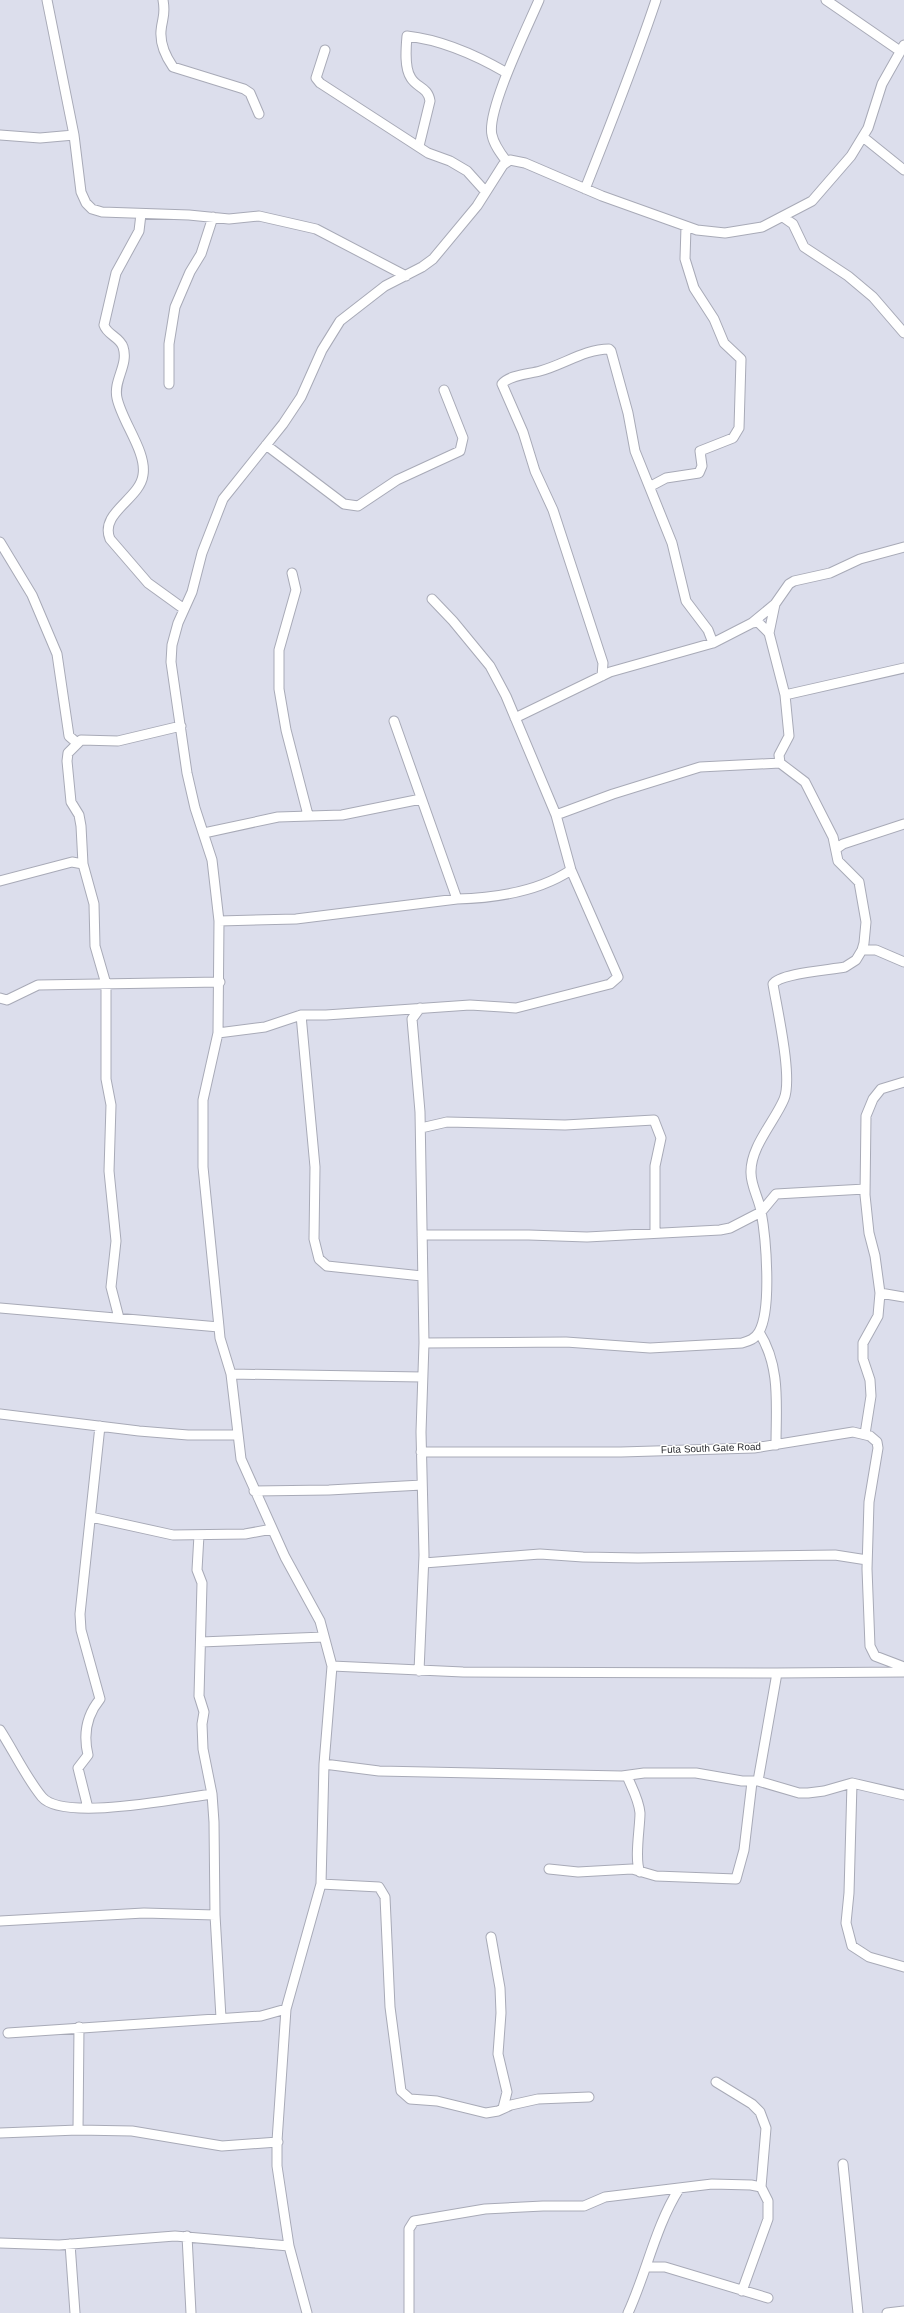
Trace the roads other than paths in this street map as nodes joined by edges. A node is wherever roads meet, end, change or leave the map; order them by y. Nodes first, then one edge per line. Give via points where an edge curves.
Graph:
1 (47, 0) edge
2 (163, 0) edge
3 (539, 0) edge
4 (656, 0) edge
5 (826, 0) edge
6 (902, 48) edge
7 (325, 50) dead end
8 (507, 73) junction
9 (259, 114) dead end
10 (0, 135) edge
11 (74, 135) junction
12 (863, 137) junction
13 (419, 146) junction
14 (507, 162) junction
15 (904, 170) edge
16 (585, 189) junction
17 (485, 191) junction
18 (141, 214) junction
19 (213, 217) junction
20 (783, 217) junction
21 (686, 227) junction
22 (406, 276) junction
23 (904, 333) edge
24 (169, 384) dead end
25 (444, 390) dead end
26 (266, 445) junction
27 (651, 486) junction
28 (0, 542) edge
29 (904, 547) edge
30 (292, 573) dead end
31 (432, 599) dead end
32 (775, 604) junction
33 (184, 609) junction
34 (752, 623) junction
35 (769, 632) junction
36 (713, 643) junction
37 (904, 668) edge
38 (602, 676) junction
39 (785, 695) junction
40 (515, 718) junction
41 (394, 721) dead end
42 (181, 726) junction
43 (81, 740) junction
44 (780, 763) junction
45 (421, 799) junction
46 (308, 815) junction
47 (556, 815) junction
48 (904, 824) edge
49 (204, 833) junction
50 (836, 849) junction
51 (83, 864) junction
52 (571, 870) junction
53 (0, 881) edge
54 (457, 899) junction
55 (219, 921) junction
56 (862, 950) junction
57 (904, 962) edge
58 (220, 982) junction
59 (106, 984) junction
60 (0, 998) edge
61 (420, 1008) junction
62 (399, 1010) junction
63 (301, 1015) junction
64 (412, 1019) junction
65 (218, 1033) junction
66 (904, 1082) edge
67 (421, 1128) junction
68 (865, 1189) junction
69 (761, 1212) junction
70 (655, 1232) junction
71 (422, 1235) junction
72 (422, 1276) junction
73 (880, 1293) junction
74 (904, 1297) edge
75 (0, 1308) edge
76 (119, 1318) junction
77 (219, 1327) junction
78 (759, 1332) junction
79 (424, 1343) junction
80 (231, 1374) junction
81 (422, 1377) junction
82 (0, 1414) edge
83 (100, 1426) junction
84 (865, 1434) junction
85 (237, 1435) junction
86 (776, 1445) junction
87 (421, 1452) junction
88 (422, 1485) junction
89 (254, 1491) junction
90 (91, 1517) junction
91 (272, 1529) junction
92 (199, 1535) junction
93 (867, 1560) junction
94 (424, 1563) junction
95 (324, 1637) junction
96 (201, 1642) junction
97 (332, 1666) junction
98 (904, 1667) edge
99 (419, 1671) junction
100 (904, 1672) edge
101 (777, 1673) junction
102 (0, 1730) edge
103 (324, 1764) junction
104 (627, 1776) junction
105 (755, 1782) junction
106 (852, 1782) junction
107 (212, 1794) junction
108 (904, 1795) edge
109 (88, 1808) junction
110 (549, 1869) dead end
111 (640, 1872) junction
112 (321, 1884) junction
113 (215, 1915) junction
114 (0, 1921) edge
115 (491, 1937) dead end
116 (904, 1967) edge
117 (286, 2009) junction
118 (221, 2018) junction
119 (79, 2027) junction
120 (8, 2033) dead end
121 (716, 2082) dead end
122 (507, 2092) junction
123 (589, 2097) dead end
124 (520, 2102) junction
125 (503, 2108) junction
126 (78, 2130) junction
127 (0, 2133) edge
128 (278, 2142) junction
129 (842, 2164) dead end
130 (761, 2187) junction
131 (679, 2189) junction
132 (187, 2236) junction
133 (0, 2243) edge
134 (70, 2244) junction
135 (289, 2246) junction
136 (647, 2267) junction
137 (742, 2291) junction
138 (768, 2298) dead end
139 (904, 2311) edge
140 (75, 2313) edge
141 (191, 2313) edge
142 (307, 2313) edge
143 (409, 2313) edge
144 (628, 2313) edge
145 (858, 2313) edge
146 (887, 2313) edge

1 - 11 street
2 - 9 street via 165,17 161,30 162,41 166,57 173,67 244,89 250,93
3 - 8 street
4 - 16 street via 649,27 628,74
5 - 6 street
6 - 12 street via 882,84
7 - 13 street via 316,78 320,83
8 - 13 street via 473,53 407,36 408,72 414,82 425,88 430,101
8 - 14 street via 491,122 492,135
10 - 11 street via 40,138
11 - 18 street via 81,192 86,204 102,212
12 - 15 street
12 - 20 street via 851,156 817,196
13 - 17 street via 428,153 467,171
14 - 16 street via 513,160 525,163
14 - 17 street
16 - 21 street
17 - 22 street via 477,206 433,259
18 - 19 street
18 - 33 street via 139,231 116,273 104,325 119,341 124,351 125,357 116,396 141,456 144,466 143,477 138,488 117,511 108,533 110,539 148,583
19 - 22 street via 229,219 259,216 303,225 316,229
19 - 24 street via 201,254 174,307 169,344
20 - 21 street via 762,227 745,231 725,233
20 - 23 street via 793,224 804,247 848,276 873,297
21 - 27 street via 685,259 694,288 714,319 724,343 741,359 739,428 733,438 700,451 702,466 699,473 666,478
22 - 26 street via 385,286 340,321 322,350 301,397
25 - 26 street via 463,438 460,451 397,480 358,506 344,504
26 - 33 street via 223,499
27 - 36 street via 672,543 686,602 708,630
27 - 38 street via 635,451 628,412 609,349 509,379 502,384 520,425 535,471 553,510 603,663
28 - 43 street via 32,595 57,654 69,736 77,743
29 - 32 street via 860,559 830,573 794,581
30 - 46 street via 296,590 279,650 279,689 286,730
31 - 40 street via 490,666
32 - 34 street
32 - 35 street
33 - 42 street via 172,645
34 - 35 street via 758,622
34 - 36 street
35 - 39 street
36 - 38 street
37 - 39 street
38 - 40 street
39 - 44 street via 789,736 779,754
40 - 47 street
41 - 45 street
42 - 43 street via 118,741
42 - 49 street via 195,808
43 - 51 street via 67,756 72,802 81,826
44 - 47 street via 700,767
44 - 50 street via 806,782 834,837
45 - 46 street via 342,815
45 - 54 street
46 - 49 street via 278,817
47 - 52 street
48 - 50 street via 843,844
49 - 55 street via 212,860
50 - 56 street via 838,861 856,877 861,888 866,922
51 - 53 street via 72,862
51 - 59 street via 94,904 95,946
52 - 54 street via 526,890 482,898
52 - 61 street via 616,969 616,981 516,1008 470,1005
54 - 55 street via 296,918
55 - 58 street
56 - 57 street via 876,950
56 - 69 street via 856,960 845,968 788,976 778,979 773,984 787,1080 785,1098 764,1133 752,1165 751,1176
58 - 59 street
58 - 65 street
59 - 60 street via 38,985 7,1000
59 - 76 street via 107,1086 111,1105 109,1171 116,1241 111,1287
61 - 62 street
61 - 64 street
62 - 63 street
62 - 64 street
63 - 65 street via 265,1027
63 - 72 street via 315,1167 314,1239 319,1259 327,1266
64 - 67 street
65 - 77 street via 203,1100 203,1167
66 - 68 street via 881,1089 868,1108 865,1131
67 - 70 street via 447,1122 565,1125 654,1120 661,1138 655,1166
67 - 71 street
68 - 69 street via 776,1194
68 - 73 street via 869,1233
69 - 70 street via 730,1228
69 - 78 street via 766,1297
70 - 71 street via 587,1237
71 - 72 street
72 - 79 street
73 - 74 street
73 - 84 street via 878,1316 863,1343 871,1396
75 - 76 street
76 - 77 street
77 - 80 street
78 - 79 street via 754,1339 742,1343 650,1348 566,1342
78 - 86 street via 769,1348 776,1380
79 - 81 street
80 - 81 street
80 - 85 street
81 - 87 street
82 - 83 street
83 - 85 street via 188,1435
83 - 90 street
84 - 86 street, Futa South Gate Road via 853,1432
84 - 93 street via 877,1442 878,1448 869,1502
85 - 89 street via 241,1459
86 - 87 street, Futa South Gate Road via 754,1448 621,1452
87 - 88 street
88 - 89 street
88 - 94 street
89 - 91 street
90 - 92 street via 125,1523 157,1533
90 - 109 street via 80,1614 81,1630 100,1699 90,1713 84,1733 88,1755 78,1768
91 - 92 street via 245,1534
91 - 95 street via 315,1611
92 - 96 street via 197,1570 202,1583
93 - 94 street via 827,1555 630,1558 540,1554
93 - 98 street via 870,1646 875,1656
94 - 99 street
95 - 96 street
95 - 97 street
96 - 107 street via 199,1699 204,1712 203,1749
97 - 99 street
97 - 103 street
99 - 101 street
100 - 101 street
101 - 105 street
102 - 109 street via 42,1798 54,1806
103 - 104 street via 379,1771
103 - 112 street
104 - 105 street via 644,1773 696,1773
104 - 111 street via 638,1800 640,1812
105 - 106 street via 808,1793
105 - 111 street via 744,1850 736,1879 656,1876
106 - 108 street
106 - 116 street via 850,1893 846,1924 852,1946 869,1957
107 - 109 street
107 - 113 street
110 - 111 street via 578,1872 632,1869
112 - 117 street
112 - 125 street via 379,1887 385,1897 390,2007 401,2091 410,2099 437,2100 486,2113
113 - 114 street via 144,1913
113 - 118 street
115 - 122 street via 501,1995 498,2054
117 - 118 street via 261,2016
117 - 128 street
118 - 119 street
119 - 120 street
119 - 126 street
121 - 130 street via 752,2104 764,2119 766,2128
122 - 124 street
122 - 125 street
123 - 124 street via 549,2097
124 - 125 street
126 - 127 street
126 - 128 street via 132,2131 222,2146
128 - 135 street via 277,2166
129 - 145 street
130 - 131 street via 712,2184
130 - 137 street via 768,2201 768,2219
131 - 136 street
131 - 143 street via 605,2197 584,2206 485,2209 414,2221 409,2229
132 - 134 street
132 - 135 street
132 - 141 street
133 - 134 street
134 - 140 street
135 - 142 street
136 - 137 street via 665,2267
136 - 144 street
137 - 138 street
139 - 146 street

